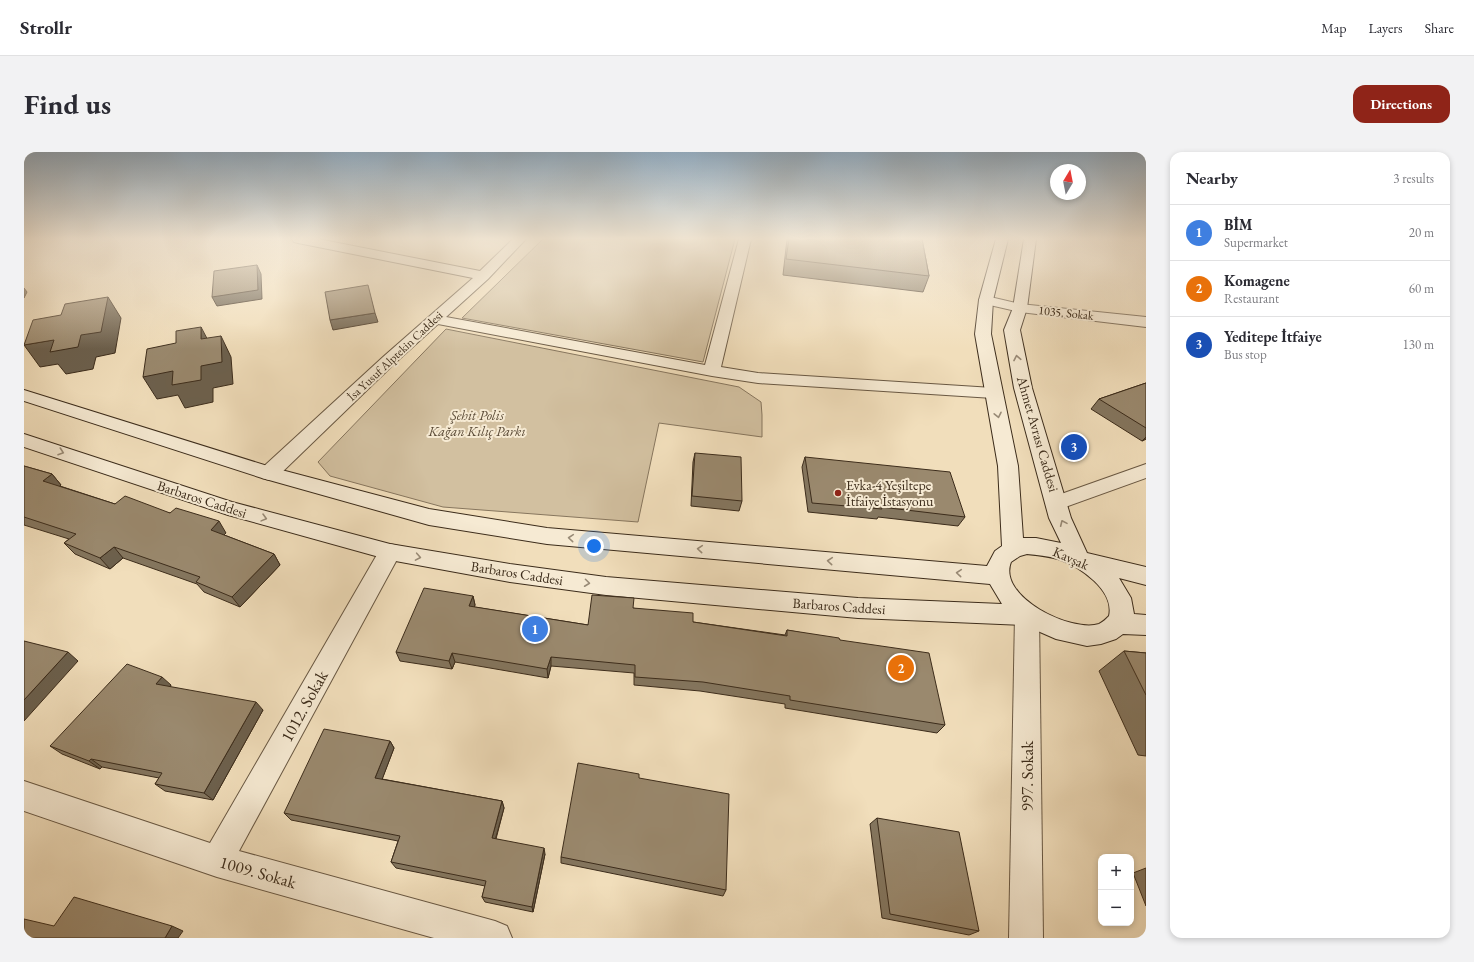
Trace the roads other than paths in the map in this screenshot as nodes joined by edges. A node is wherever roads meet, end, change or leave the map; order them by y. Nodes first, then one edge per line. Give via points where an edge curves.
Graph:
1 (483, 276) edge
2 (736, 276) edge
3 (992, 276) edge
4 (1025, 276) edge
5 (986, 300) junction
6 (1020, 308) junction
7 (434, 319) junction
8 (1146, 322) edge
9 (712, 371) junction
10 (994, 393) junction
11 (24, 395) edge
12 (24, 440) edge
13 (1146, 471) edge
14 (269, 473) junction
15 (1057, 503) junction
16 (1013, 549) junction
17 (390, 552) junction
18 (1079, 559) junction
19 (998, 576) junction
20 (1146, 576) edge
21 (1027, 614) junction
22 (1119, 623) junction
23 (1146, 625) edge
24 (24, 796) edge
25 (218, 861) junction
26 (458, 933) edge
27 (495, 938) edge
28 (1026, 938) edge

1 - 7 main road, İsa Yusuf Alptekin Caddesi
2 - 9 main road
3 - 5 main road
4 - 6 main road, Ahmet Avrası Caddesi
5 - 6 main road, 1035. Sokak
5 - 10 main road via 983,334
6 - 8 main road, 1035. Sokak
15 -> 6 main road, Ahmet Avrası Caddesi via 1023,388 1012,330
7 - 9 main road
7 - 14 main road, İsa Yusuf Alptekin Caddesi
9 - 10 main road via 758,378
10 -> 16 main road via 1008,466
11 - 14 main road
12 -> 17 main road, Barbaros Caddesi via 228,508
13 - 15 main road
19 -> 14 main road via 548,536 429,517
18 -> 15 main road, Ahmet Avrası Caddesi via 1060,518
16 - 18 main road, Kavşak via 1027,546 1043,547
16 - 19 main road via 1003,556 998,565
17 -> 21 main road, Barbaros Caddesi via 510,573 606,586 858,608
17 - 25 main road, 1012. Sokak
18 - 20 main road
18 - 22 main road, Kavşak via 1097,570 1119,597 1122,611
19 - 21 main road via 1003,589
21 - 22 main road via 1048,626 1070,633 1091,635 1108,632
21 - 28 main road, 997. Sokak
22 - 23 main road
24 - 25 main road, 1009. Sokak
25 - 26 main road, 1009. Sokak
26 - 27 main road, 1009. Sokak

